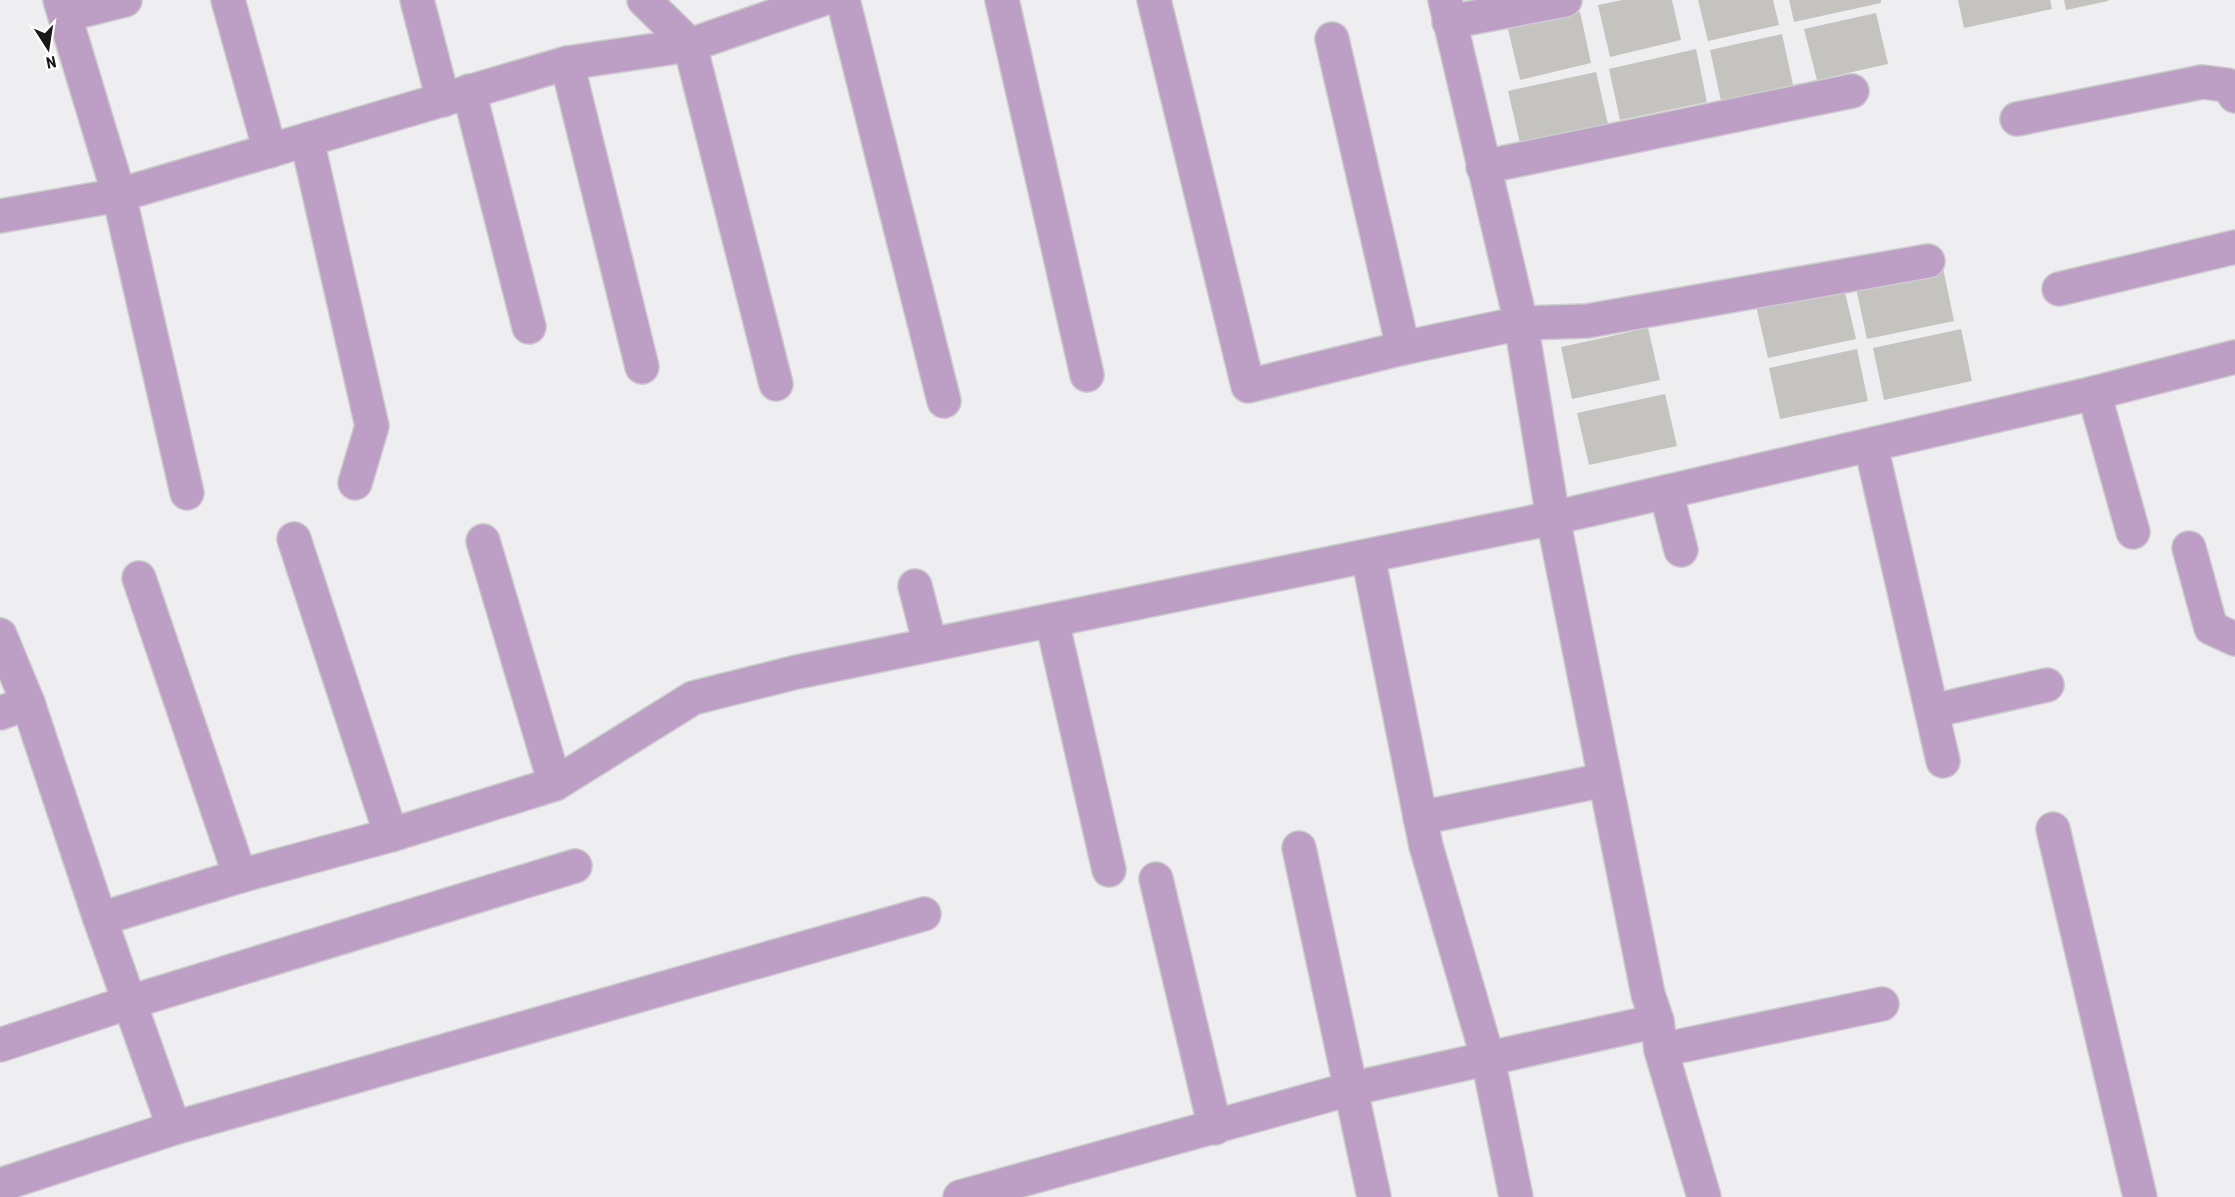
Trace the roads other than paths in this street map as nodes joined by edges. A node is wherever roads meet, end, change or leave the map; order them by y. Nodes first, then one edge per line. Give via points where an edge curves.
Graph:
1 (124, 0) edge
2 (228, 0) edge
3 (417, 0) edge
4 (644, 0) edge
5 (820, 0) edge
6 (843, 0) edge
7 (1002, 0) edge
8 (1154, 0) edge
9 (1565, 0) edge
10 (63, 8) edge
11 (1447, 11) edge
12 (1332, 39) dead end
13 (690, 45) junction
14 (567, 63) junction
15 (1852, 91) dead end
16 (456, 95) junction
17 (2235, 96) edge
18 (2017, 119) dead end
19 (307, 140) junction
20 (270, 151) junction
21 (1483, 167) junction
22 (119, 195) junction
23 (0, 216) edge
24 (2235, 247) edge
25 (1928, 261) dead end
26 (2059, 288) dead end
27 (1521, 323) junction
28 (529, 327) dead end
29 (1403, 348) junction
30 (2235, 357) edge
31 (642, 367) dead end
32 (1087, 375) dead end
33 (776, 384) dead end
34 (2094, 393) junction
35 (944, 400) dead end
36 (1871, 446) junction
37 (355, 483) dead end
38 (1666, 492) junction
39 (187, 493) dead end
40 (1553, 518) junction
41 (2133, 532) dead end
42 (294, 539) dead end
43 (483, 541) dead end
44 (2189, 548) dead end
45 (1681, 550) dead end
46 (1368, 556) junction
47 (139, 578) dead end
48 (915, 586) dead end
49 (1052, 621) junction
50 (0, 635) edge
51 (2235, 639) edge
52 (930, 644) junction
53 (2047, 685) dead end
54 (14, 708) edge
55 (1932, 711) junction
56 (1943, 761) dead end
57 (1604, 780) junction
58 (555, 784) junction
59 (1420, 818) junction
60 (2053, 829) dead end
61 (392, 835) junction
62 (1299, 848) dead end
63 (575, 866) dead end
64 (1109, 870) dead end
65 (240, 876) junction
66 (1156, 879) dead end
67 (924, 914) dead end
68 (100, 919) junction
69 (130, 1002) junction
70 (1882, 1004) dead end
71 (1659, 1036) junction
72 (0, 1045) edge
73 (1488, 1059) junction
74 (1350, 1089) junction
75 (174, 1128) junction
76 (1215, 1128) junction
77 (0, 1185) edge
78 (960, 1197) edge
79 (1374, 1197) edge
80 (1516, 1197) edge
81 (1704, 1197) edge
82 (2140, 1197) edge

1 - 10 street
2 - 20 street
3 - 16 street
4 - 13 street
5 - 13 street
6 - 35 street
7 - 32 street
8 - 29 street via 1248,386
9 - 11 street
10 - 22 street
11 - 21 street
12 - 29 street
13 - 14 street
13 - 33 street
14 - 16 street
14 - 31 street
15 - 21 street
16 - 19 street
16 - 28 street
17 - 18 street via 2227,85 2202,82
19 - 20 street
19 - 37 street via 372,426
20 - 22 street
21 - 27 street
22 - 23 street
22 - 39 street
24 - 26 street
25 - 27 street via 1587,321
27 - 29 street
27 - 40 street
30 - 34 street
34 - 36 street
34 - 41 street
36 - 38 street
36 - 55 street
38 - 40 street
38 - 45 street
40 - 46 street
40 - 57 street
42 - 61 street
43 - 58 street
44 - 51 street via 2211,628
46 - 49 street
46 - 59 street
47 - 65 street
48 - 52 street
49 - 52 street
49 - 64 street
50 - 54 street
52 - 58 street via 693,698
53 - 55 street
54 - 68 street
55 - 56 street
57 - 59 street
57 - 71 street
58 - 61 street
59 - 73 street
60 - 82 street
61 - 65 street
62 - 74 street
63 - 69 street
65 - 68 street
66 - 76 street
67 - 75 street
68 - 69 street
69 - 72 street
69 - 75 street
70 - 71 street
71 - 73 street
71 - 81 street
73 - 74 street
73 - 80 street
74 - 76 street
74 - 79 street
75 - 77 street
76 - 78 street

